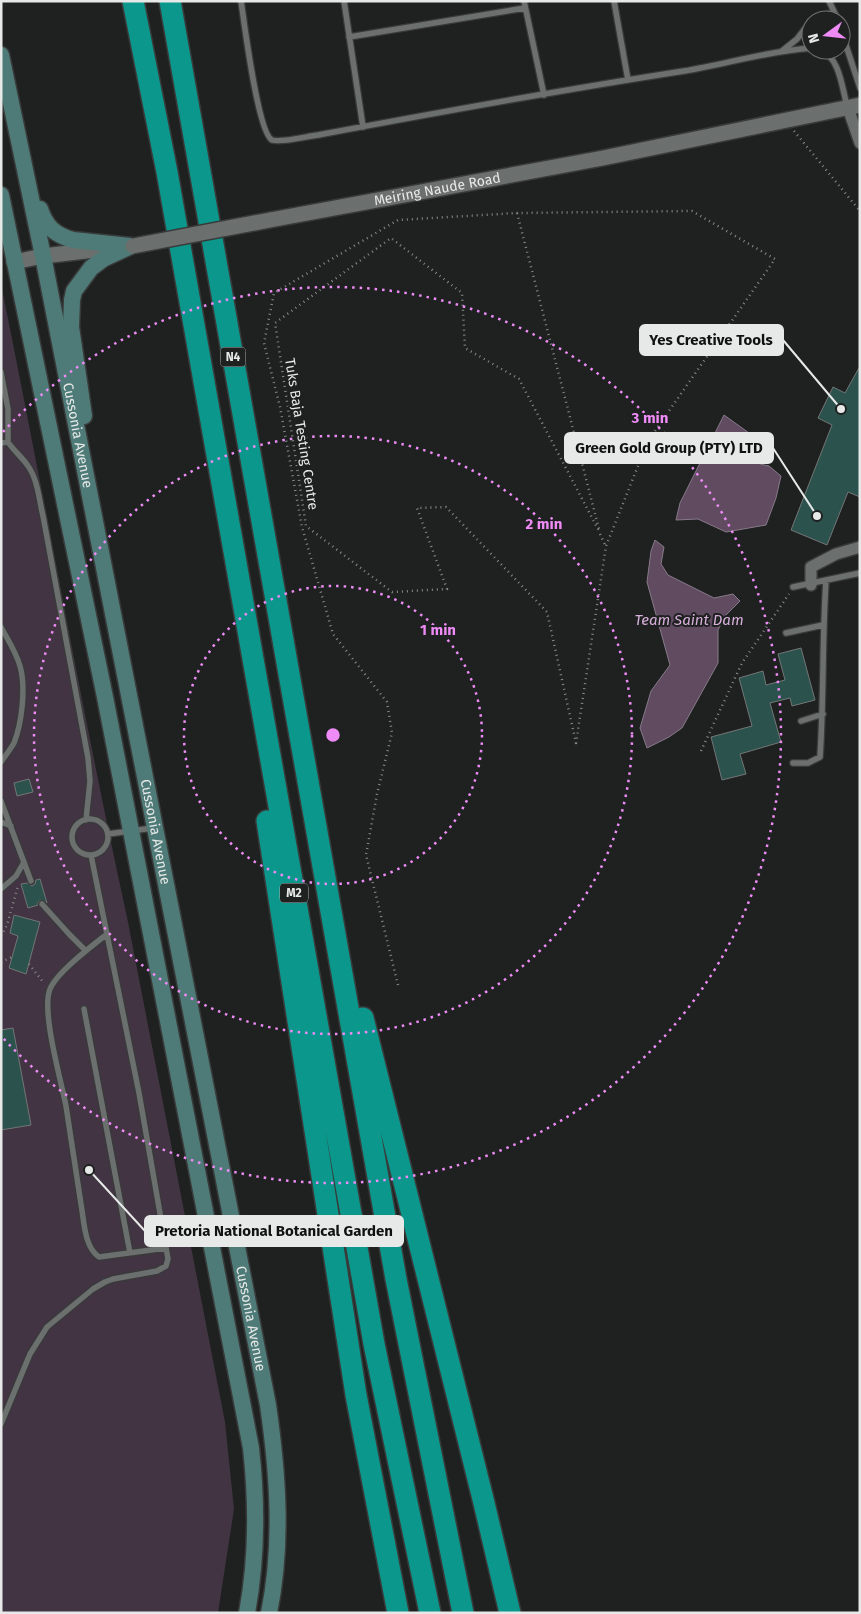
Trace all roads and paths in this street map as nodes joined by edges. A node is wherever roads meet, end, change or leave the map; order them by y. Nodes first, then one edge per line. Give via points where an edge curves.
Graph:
1 (133, 1) edge
2 (170, 1) edge
3 (241, 1) edge
4 (344, 1) edge
5 (614, 1) edge
6 (525, 5) edge
7 (801, 34) edge
8 (349, 37) junction
9 (801, 49) edge
10 (780, 52) junction
11 (1, 55) edge
12 (832, 60) edge
13 (851, 60) edge
14 (628, 80) junction
15 (860, 88) edge
16 (544, 95) junction
17 (854, 106) edge
18 (786, 121) junction
19 (363, 127) junction
20 (860, 143) edge
21 (24, 160) junction
22 (166, 172) junction
23 (1, 195) edge
24 (860, 211) edge
25 (517, 213) junction
26 (132, 246) junction
27 (43, 256) junction
28 (14, 262) junction
29 (1, 372) edge
30 (5, 442) edge
31 (79, 445) junction
32 (600, 533) junction
33 (606, 546) junction
34 (860, 547) edge
35 (860, 573) edge
36 (826, 581) junction
37 (810, 585) junction
38 (793, 587) joint
39 (823, 625) junction
40 (1, 627) edge
41 (786, 633) dead end
42 (295, 712) junction
43 (823, 714) junction
44 (801, 721) dead end
45 (701, 751) dead end
46 (1, 762) edge
47 (793, 763) dead end
48 (1, 801) edge
49 (86, 820) junction
50 (1, 822) edge
51 (11, 826) junction
52 (154, 828) junction
53 (132, 831) junction
54 (108, 834) junction
55 (91, 855) junction
56 (24, 862) junction
57 (31, 881) dead end
58 (1, 889) edge
59 (42, 904) dead end
60 (108, 934) junction
61 (1, 936) edge
62 (86, 951) junction
63 (12, 957) dead end
64 (1, 962) edge
65 (29, 964) dead end
66 (398, 985) dead end
67 (50, 990) junction
68 (84, 1009) dead end
69 (166, 1248) junction
70 (130, 1253) junction
71 (356, 1395) junction
72 (1, 1424) edge
73 (484, 1503) junction
74 (247, 1613) edge
75 (269, 1613) edge
76 (385, 1613) edge
77 (398, 1613) edge
78 (430, 1613) edge
79 (463, 1613) edge
80 (510, 1613) edge
81 (519, 1613) edge

1 - 22 highway
2 - 42 highway, N4
3 - 19 lane via 258,106 269,138 278,140
4 - 8 lane
5 - 14 lane
6 - 8 lane
6 - 16 lane
7 - 10 lane
8 - 19 lane
9 - 10 lane
10 - 14 lane
11 - 21 main road, Cussonia Avenue
12 - 17 lane
13 - 15 lane
14 - 16 lane
16 - 19 lane
17 - 18 street, Meiring Naude Road
17 - 20 street
18 - 24 path
18 - 26 street, Meiring Naude Road, bridge via 513,176
21 - 26 main road via 44,220 52,231 72,240
21 - 27 main road, Cussonia Avenue
22 - 71 highway via 177,285 246,685
22 - 78 highway, M2 via 374,1344
23 - 28 main road, Cussonia Avenue
25 - 32 path, Tuks Baja Testing Centre
25 - 33 path, Tuks Baja Testing Centre via 692,211 775,259 648,440
25 - 66 path, Tuks Baja Testing Centre via 398,220 274,293 264,343 280,407 302,527 333,634 387,702 392,733 366,855
26 - 27 street, Meiring Naude Road
26 - 31 main road via 91,268 74,291 71,327 84,416
27 - 28 street, Meiring Naude Road
27 - 31 main road, Cussonia Avenue
28 - 53 main road, Cussonia Avenue
29 - 30 lane via 8,409
30 - 49 lane via 29,467 42,516 88,758 90,781
31 - 52 main road, Cussonia Avenue
32 - 33 path, Tuks Baja Testing Centre
32 - 33 path, Tuks Baja Testing Centre via 518,379 465,348 462,293 391,238 275,323 306,526 392,592 447,589 417,508 446,507 547,612 576,743
34 - 37 street via 836,554 811,567
35 - 36 lane
36 - 37 lane
36 - 39 lane
37 - 38 lane
38 - 45 path via 742,663
39 - 41 lane
39 - 43 lane
40 - 46 lane via 17,656 23,688 14,743
42 - 73 highway via 313,782 335,903
42 - 79 highway, M2 via 396,1279
43 - 44 lane
43 - 47 lane via 820,757 808,763
48 - 51 lane
49 - 54 lane via 100,822
49 - 55 lane via 75,827 73,840 79,851
50 - 51 lane
51 - 56 lane
52 - 53 lane
52 - 75 main road, Cussonia Avenue via 268,1406 278,1520
53 - 54 lane
53 - 74 main road, Cussonia Avenue via 251,1448 255,1479 255,1537
54 - 55 lane via 105,848
55 - 60 lane
56 - 57 lane
56 - 58 lane via 16,876
56 - 61 path
59 - 62 lane
60 - 62 lane
60 - 69 lane
62 - 67 lane via 54,981
63 - 64 path
65 - 67 path
67 - 70 lane via 48,1016 89,1244 98,1257
68 - 70 lane
69 - 70 lane
69 - 72 lane via 168,1259 163,1268 105,1282 47,1327 30,1354
71 - 76 highway via 359,1455
71 - 77 highway
73 - 80 highway
73 - 81 highway

